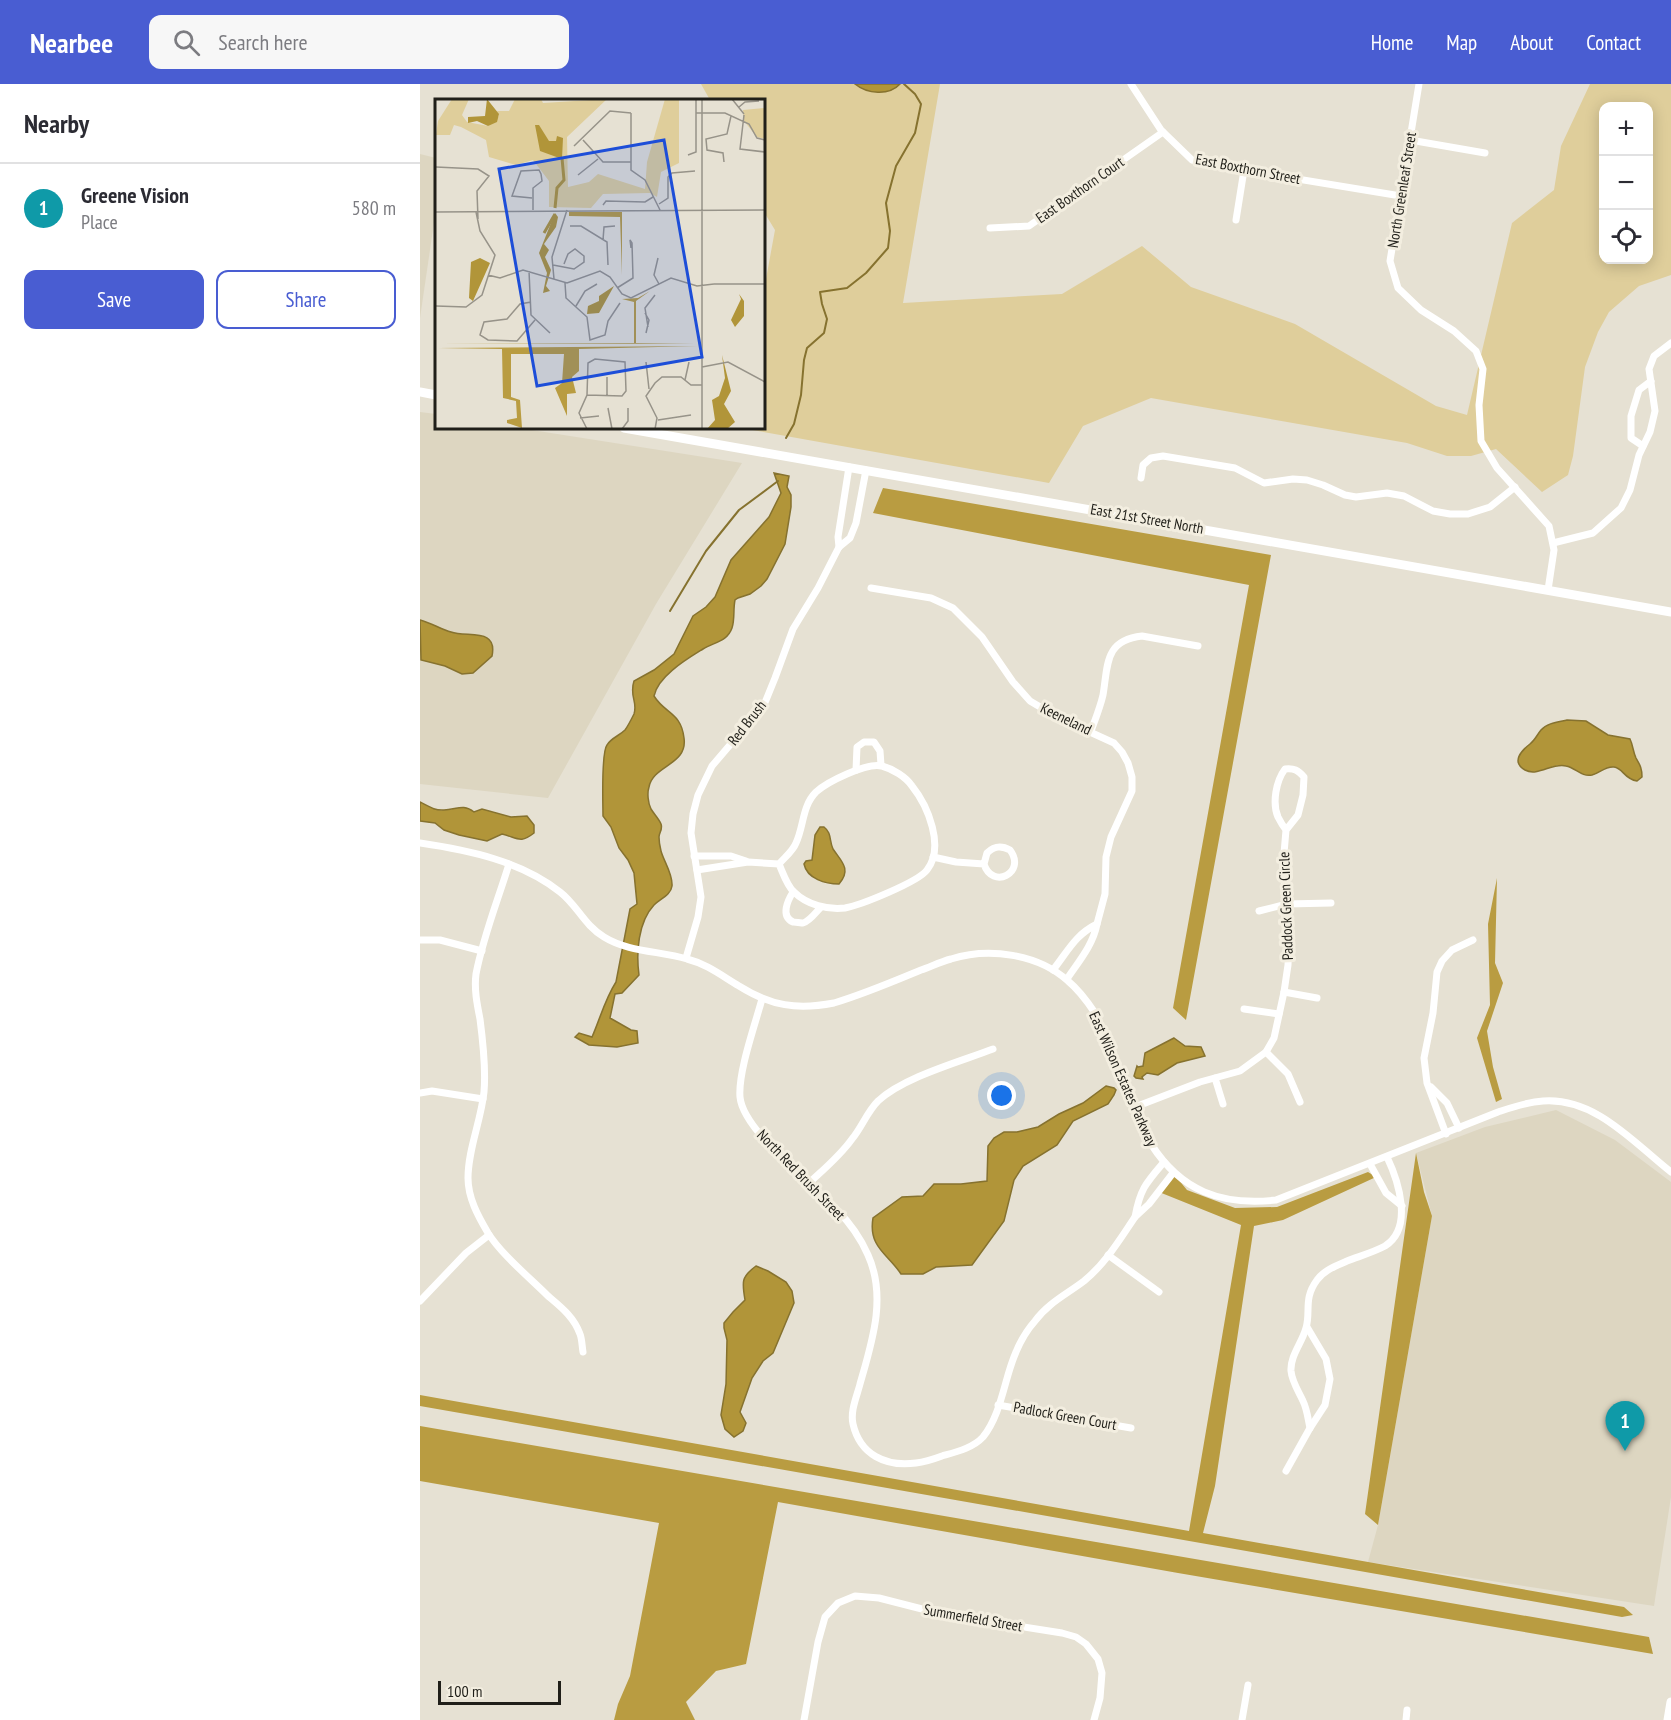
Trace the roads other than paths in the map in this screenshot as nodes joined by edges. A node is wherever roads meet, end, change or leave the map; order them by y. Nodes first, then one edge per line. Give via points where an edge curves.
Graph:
1 (1131, 84) edge
2 (1419, 84) edge
3 (1163, 132) junction
4 (1410, 140) junction
5 (1485, 153) dead end
6 (1244, 170) junction
7 (1401, 196) junction
8 (1236, 220) dead end
9 (990, 228) dead end
10 (1671, 344) edge
11 (1651, 381) junction
12 (420, 392) edge
13 (435, 395) edge
14 (630, 429) edge
15 (1643, 446) junction
16 (849, 467) junction
17 (866, 470) junction
18 (1141, 478) dead end
19 (1515, 487) junction
20 (1553, 543) junction
21 (839, 547) junction
22 (871, 588) dead end
23 (1548, 590) junction
24 (1671, 612) edge
25 (1198, 646) dead end
26 (1091, 731) junction
27 (881, 765) junction
28 (856, 770) junction
29 (1286, 830) junction
30 (420, 843) edge
31 (694, 856) junction
32 (933, 857) junction
33 (748, 862) junction
34 (509, 864) junction
35 (779, 864) junction
36 (984, 864) junction
37 (697, 870) junction
38 (793, 892) junction
39 (1331, 903) dead end
40 (1287, 904) junction
41 (821, 907) junction
42 (1259, 911) dead end
43 (1097, 924) junction
44 (420, 940) edge
45 (1473, 940) dead end
46 (482, 951) junction
47 (686, 958) junction
48 (1053, 970) junction
49 (1067, 980) junction
50 (1284, 992) junction
51 (1317, 998) dead end
52 (762, 999) junction
53 (1244, 1009) dead end
54 (1279, 1014) junction
55 (993, 1049) dead end
56 (1266, 1052) junction
57 (1215, 1078) junction
58 (1427, 1083) junction
59 (420, 1093) edge
60 (483, 1098) junction
61 (1300, 1102) dead end
62 (1223, 1104) dead end
63 (1135, 1107) junction
64 (1459, 1128) junction
65 (1446, 1134) junction
66 (1387, 1157) junction
67 (1164, 1162) junction
68 (1370, 1164) junction
69 (1662, 1165) junction
70 (1671, 1168) edge
71 (1671, 1172) edge
72 (1173, 1173) junction
73 (809, 1183) junction
74 (1402, 1206) junction
75 (1135, 1217) junction
76 (489, 1235) junction
77 (1108, 1256) junction
78 (1159, 1292) dead end
79 (420, 1301) edge
80 (1306, 1327) junction
81 (583, 1352) dead end
82 (998, 1405) junction
83 (1131, 1428) dead end
84 (1310, 1428) junction
85 (1286, 1472) dead end
86 (1248, 1685) dead end
87 (1671, 1702) edge
88 (1407, 1710) dead end
89 (804, 1720) edge
90 (1094, 1720) edge
91 (1242, 1720) edge
92 (1406, 1720) edge
93 (1668, 1720) edge

1 - 3 street, East Boxthorn Street
2 - 4 street, North Greenleaf Street
3 - 6 street, East Boxthorn Street via 1191,160
3 - 9 street, East Boxthorn Court via 1029,226
4 - 5 street
4 - 7 street, North Greenleaf Street
6 - 7 street, East Boxthorn Street
6 - 8 street
7 - 19 street, North Greenleaf Street via 1390,261 1398,288 1420,310 1454,331 1476,351 1483,369 1480,441
10 - 11 street via 1654,356 1649,369
11 - 15 street via 1655,411
11 - 15 street via 1639,390 1630,416 1631,438
12 - 13 main road
14 - 16 main road, East 21st Street North
15 - 20 street via 1621,508 1593,533
16 - 17 main road, East 21st Street North
16 - 21 street, Red Brush
17 - 21 street, Red Brush via 856,523 850,538
17 - 23 main road, East 21st Street North
18 - 19 street via 1143,465 1151,458 1163,456 1234,468 1264,483 1307,480 1356,497 1387,493 1404,496 1433,511 1450,514 1468,514 1490,507
19 - 20 street, North Greenleaf Street via 1549,526
20 - 23 street, North Greenleaf Street
21 - 31 street, Red Brush via 793,629 764,705 705,779 693,814
22 - 26 street, Keeneland via 931,598 953,608 982,636 1030,701
23 - 24 main road, East 21st Street North
25 - 26 street via 1142,636 1118,644 1107,663 1102,698
26 - 43 street, Keeneland via 1114,743 1128,763 1132,777 1132,791 1106,857 1105,894
27 - 28 street
27 - 28 street via 880,751 874,742 864,742 857,747
27 - 32 street via 912,784 919,796 934,832
28 - 35 street via 816,792 809,802 796,845
29 - 29 street, Paddock Green Circle via 1298,815 1303,795 1304,777 1291,769 1285,769 1280,776 1275,804
29 - 40 street, Paddock Green Circle via 1283,866
30 - 34 street, East Wilson Estates Parkway via 467,851
31 - 33 street via 731,856
31 - 37 street, Red Brush
32 - 36 street
32 - 41 street via 927,872 897,888 857,905
33 - 35 street
33 - 37 street
34 - 46 street
34 - 47 street, East Wilson Estates Parkway via 562,893 590,927 616,944
35 - 38 street
36 - 36 street via 987,853 995,847 1010,850 1015,860 1011,873 999,877 989,873
37 - 47 street via 701,897
38 - 41 street
38 - 41 street via 786,913 794,922 803,923
39 - 40 street
40 - 42 street
40 - 50 street, Paddock Green Circle via 1289,945
43 - 48 street via 1075,940
43 - 49 street, Keeneland via 1095,936
44 - 46 street via 440,940
45 - 58 street via 1452,950 1437,972 1424,1058
46 - 60 street via 476,996
47 - 52 street, East Wilson Estates Parkway
48 - 49 street, East Wilson Estates Parkway
48 - 52 street, East Wilson Estates Parkway via 1015,956 972,955 951,958 834,1003 797,1007
49 - 63 street, East Wilson Estates Parkway via 1095,1013
50 - 51 street
50 - 54 street, Paddock Green Circle
52 - 73 street, North Red Brush Street via 741,1078 740,1098 756,1128
53 - 54 street
54 - 56 street, Paddock Green Circle via 1274,1038
55 - 73 street via 895,1088 878,1101 842,1152
56 - 57 street via 1240,1071
56 - 61 street via 1288,1074
57 - 62 street
57 - 63 street
58 - 64 street via 1447,1103
58 - 65 street
59 - 60 street
60 - 76 street via 468,1178 470,1195
63 - 67 street, East Wilson Estates Parkway via 1151,1144
64 - 65 street, East Wilson Estates Parkway
64 - 69 street, East Wilson Estates Parkway via 1523,1104 1562,1101 1606,1119
65 - 66 street, East Wilson Estates Parkway
66 - 68 street, East Wilson Estates Parkway
66 - 74 street
67 - 72 street, East Wilson Estates Parkway
67 - 75 street via 1144,1186
68 - 72 street, East Wilson Estates Parkway via 1276,1200 1253,1203 1207,1192
68 - 74 street via 1386,1193
69 - 70 street, East Wilson Estates Parkway
69 - 71 street, East Wilson Estates Parkway
72 - 75 street
73 - 82 street, North Red Brush Street via 839,1211 860,1239 875,1276 876,1321 852,1421 868,1451 886,1462 900,1464 958,1452 982,1437
74 - 80 street via 1397,1233 1387,1245 1329,1270 1318,1279 1307,1305
75 - 77 street
76 - 79 street via 466,1252
76 - 81 street via 572,1319 580,1333
77 - 78 street
77 - 82 street via 1084,1281 1041,1313 1025,1332
80 - 84 street via 1291,1371
80 - 84 street via 1326,1359 1330,1379 1325,1405
82 - 83 street, Padlock Green Court
84 - 85 street
86 - 91 street
87 - 93 main road
88 - 92 street
89 - 90 street, Summerfield Street via 825,1617 838,1603 855,1596 1076,1637 1099,1661 1102,1673

